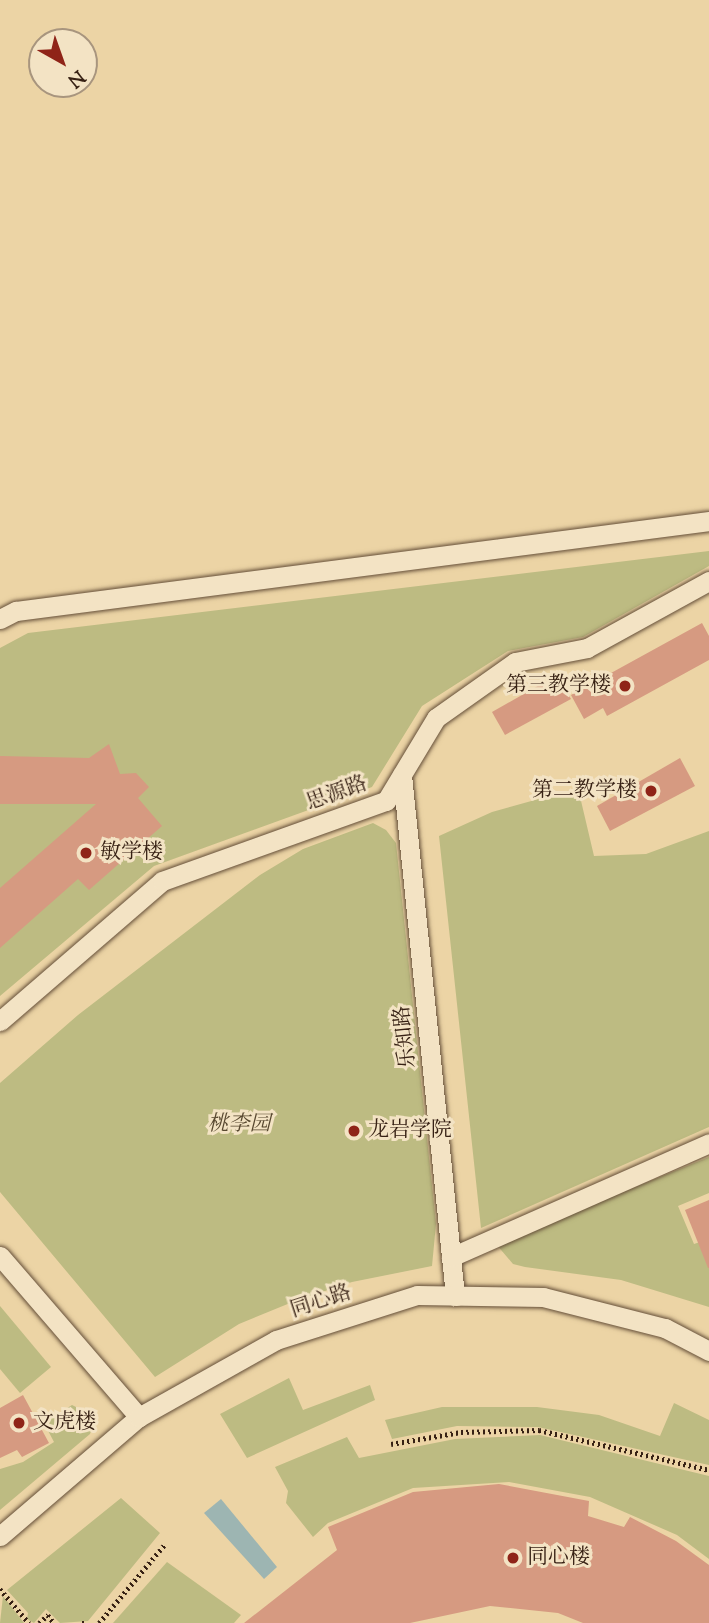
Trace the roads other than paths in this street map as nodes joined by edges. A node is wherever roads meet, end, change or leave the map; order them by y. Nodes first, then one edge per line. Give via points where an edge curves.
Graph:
1 (709, 521) edge
2 (709, 581) edge
3 (0, 619) edge
4 (402, 775) junction
5 (0, 1021) edge
6 (709, 1143) edge
7 (0, 1256) edge
8 (451, 1257) junction
9 (455, 1296) junction
10 (709, 1351) edge
11 (139, 1417) junction
12 (0, 1536) edge

1 - 3 street via 16,611
2 - 4 street, 思源路 via 587,649 514,662 436,718
4 - 5 street, 思源路 via 386,801 162,881
4 - 8 street, 乐知路
6 - 8 street
7 - 11 street
8 - 9 street, 乐知路
9 - 10 street, 同心路 via 543,1297 665,1328
9 - 11 street, 同心路 via 418,1295 276,1340
11 - 12 street, 同心路

